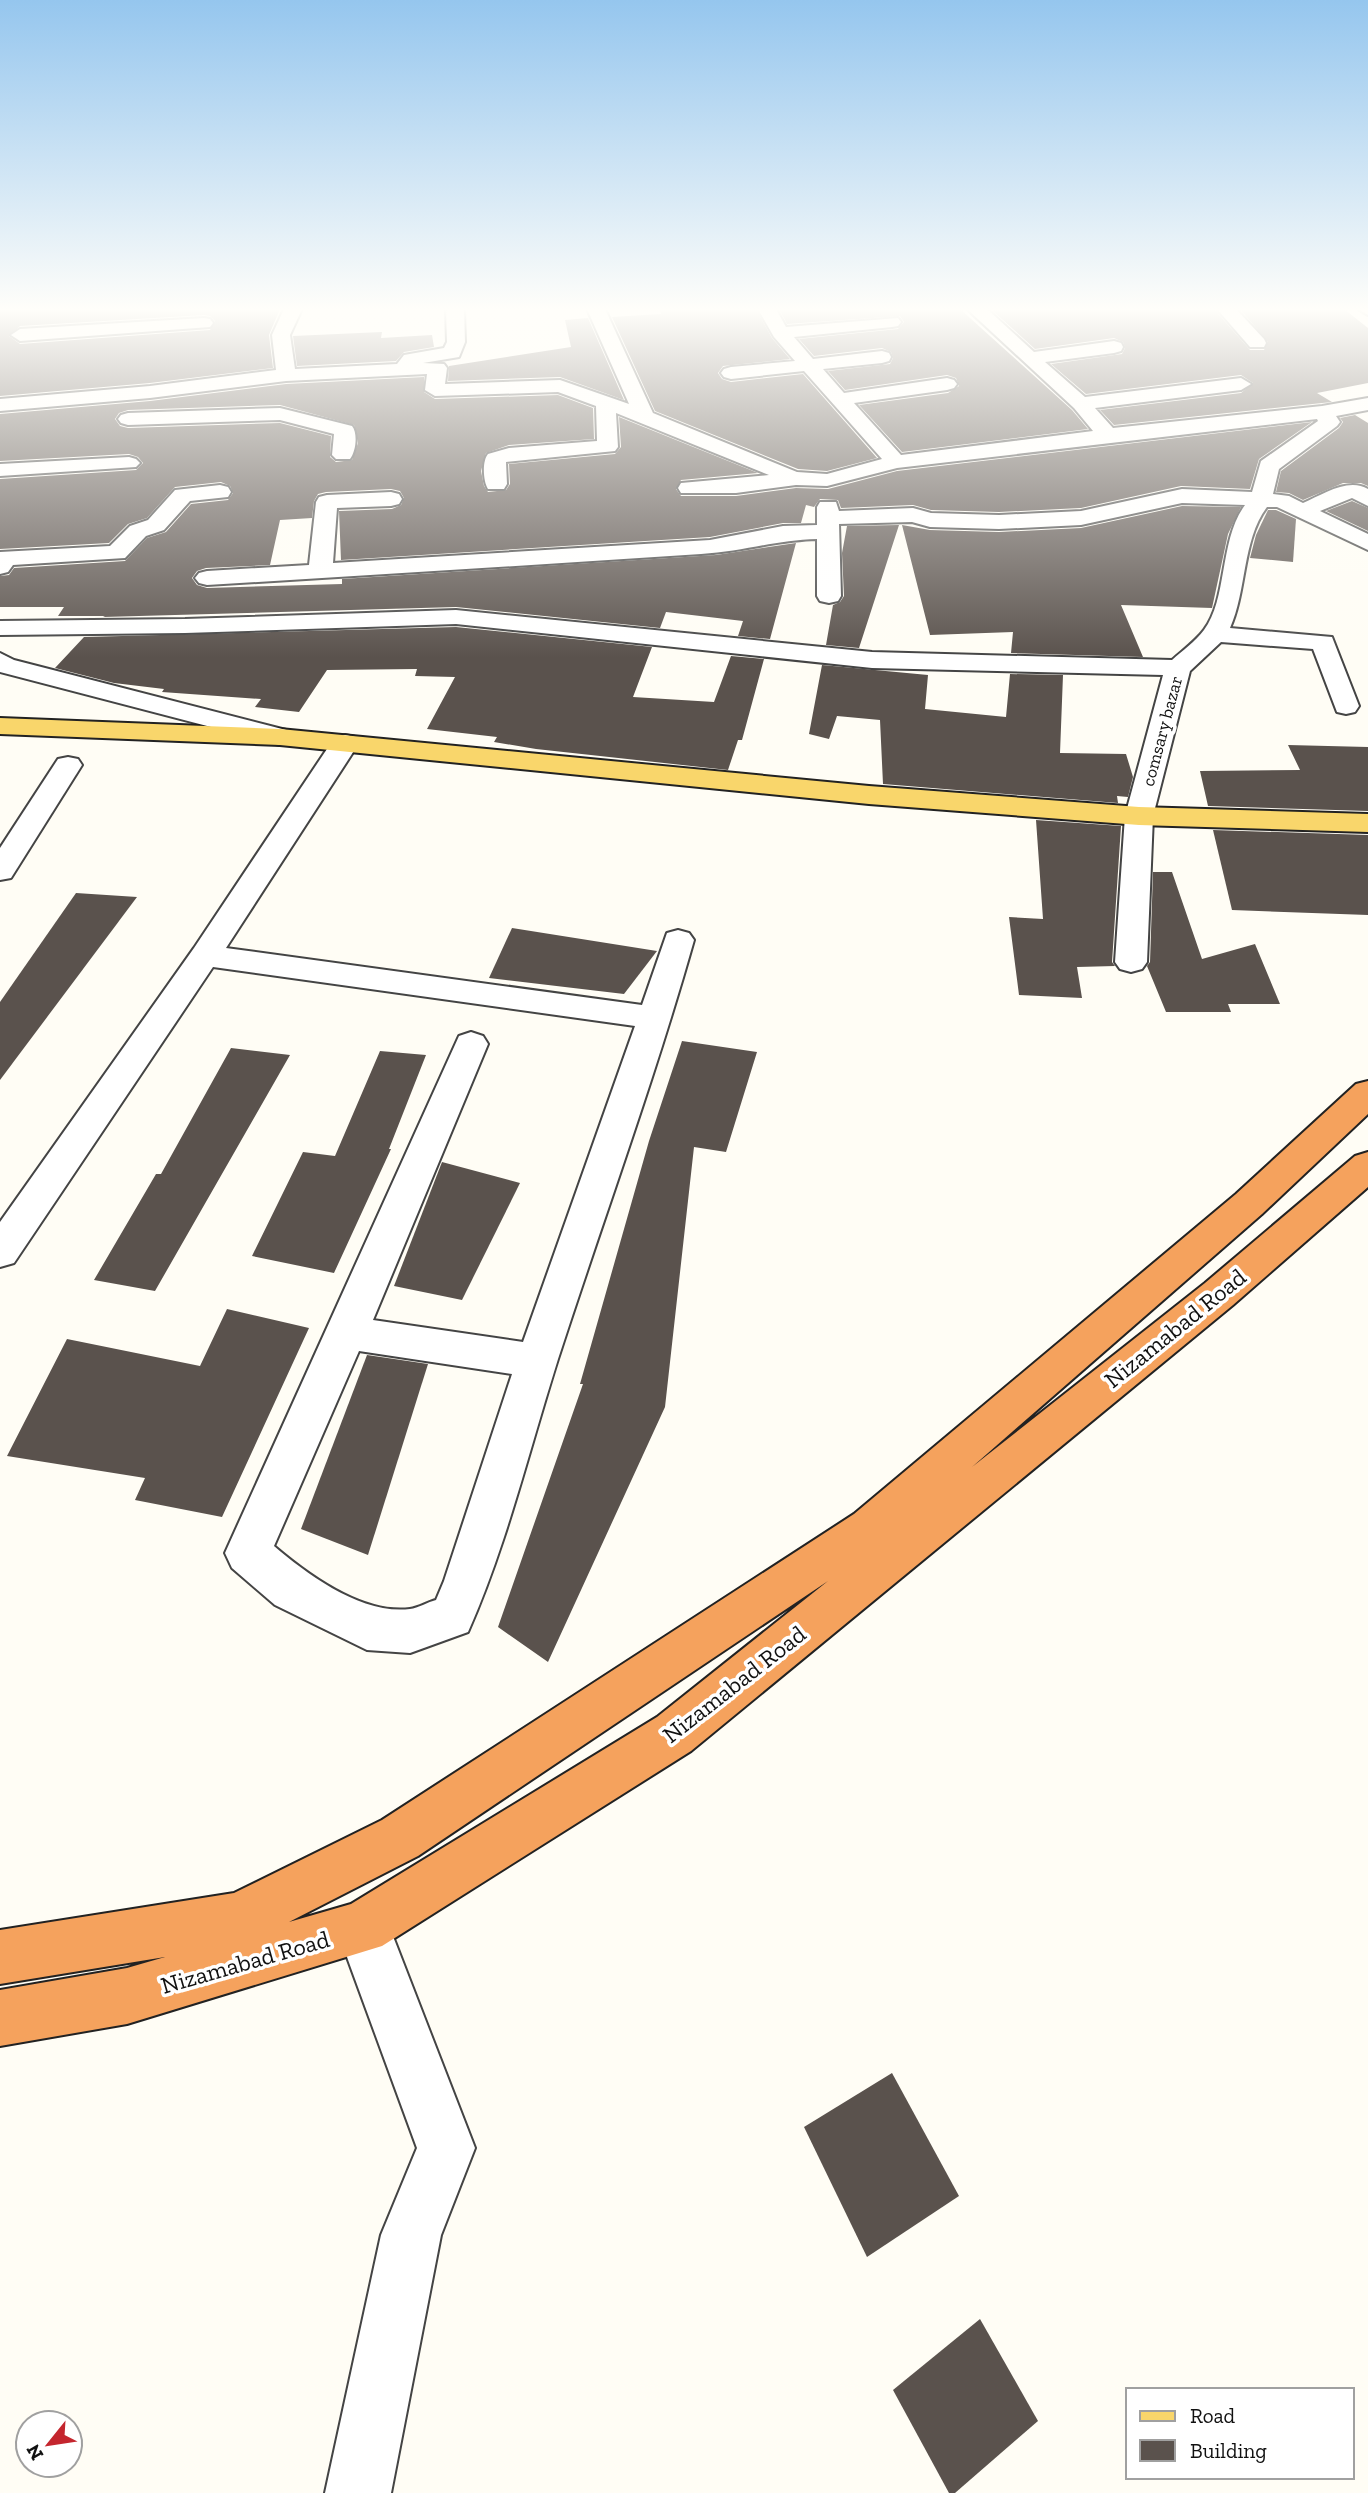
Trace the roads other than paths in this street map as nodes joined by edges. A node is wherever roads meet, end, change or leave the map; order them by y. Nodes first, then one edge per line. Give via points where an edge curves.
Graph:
1 (170, 425) edge
2 (326, 425) edge
3 (607, 425) edge
4 (665, 425) edge
5 (865, 425) edge
6 (1100, 425) edge
7 (1198, 425) edge
8 (1325, 425) edge
9 (1108, 435) junction
10 (175, 438) dead end
11 (343, 455) dead end
12 (896, 462) junction
13 (129, 463) dead end
14 (0, 470) edge
15 (794, 478) junction
16 (827, 481) junction
17 (496, 484) dead end
18 (689, 488) dead end
19 (220, 492) dead end
20 (391, 499) dead end
21 (1261, 499) junction
22 (1368, 499) edge
23 (1302, 511) junction
24 (828, 525) junction
25 (1368, 543) edge
26 (0, 567) edge
27 (320, 572) junction
28 (207, 578) dead end
29 (829, 596) dead end
30 (0, 628) edge
31 (1215, 634) junction
32 (0, 661) edge
33 (1178, 668) junction
34 (1346, 706) dead end
35 (0, 726) edge
36 (280, 737) junction
37 (345, 743) junction
38 (68, 765) dead end
39 (1139, 816) junction
40 (1368, 823) edge
41 (0, 871) edge
42 (678, 940) dead end
43 (205, 955) junction
44 (1131, 962) dead end
45 (655, 1018) junction
46 (471, 1044) dead end
47 (1368, 1093) edge
48 (1368, 1166) edge
49 (0, 1252) edge
50 (347, 1333) junction
51 (537, 1361) junction
52 (363, 1927) junction
53 (0, 1957) edge
54 (0, 2018) edge
55 (358, 2493) edge

1 - 10 street
2 - 11 street via 345,430
3 - 17 street via 608,447 495,458
4 - 15 street
5 - 12 street
6 - 9 street
7 - 9 street
8 - 21 street, comsary bazar via 1269,466
9 - 12 street
12 - 16 street
13 - 14 street
15 - 16 street
15 - 18 street
16 - 24 street
19 - 26 street via 184,495 156,525 138,531 117,553 5,558
20 - 27 street via 327,502
21 - 23 street
21 - 24 street via 1182,496 1082,518 999,522 913,516
21 - 31 street, comsary bazar via 1250,514 1226,610
22 - 23 street via 1354,490
23 - 25 street
24 - 27 street via 710,547
24 - 29 street
27 - 28 street
30 - 33 street via 456,617 872,660
31 - 33 street, comsary bazar
31 - 34 street via 1323,642
32 - 36 street
33 - 39 street, comsary bazar
35 - 36 main road
36 - 37 main road
37 - 39 main road via 869,796
37 - 43 street
38 - 41 street
39 - 40 main road
39 - 44 street, comsary bazar
42 - 45 street
43 - 45 street
43 - 49 street
45 - 51 street
46 - 50 street
47 - 53 highway via 1249,1204 870,1528 400,1838 238,1919
48 - 52 highway, Nizamabad Road via 1219,1294 674,1734
50 - 51 street
50 - 51 street via 248,1553 291,1590 367,1628 410,1632 452,1616
52 - 54 highway, Nizamabad Road via 127,1996
52 - 55 street via 446,2148 411,2235

